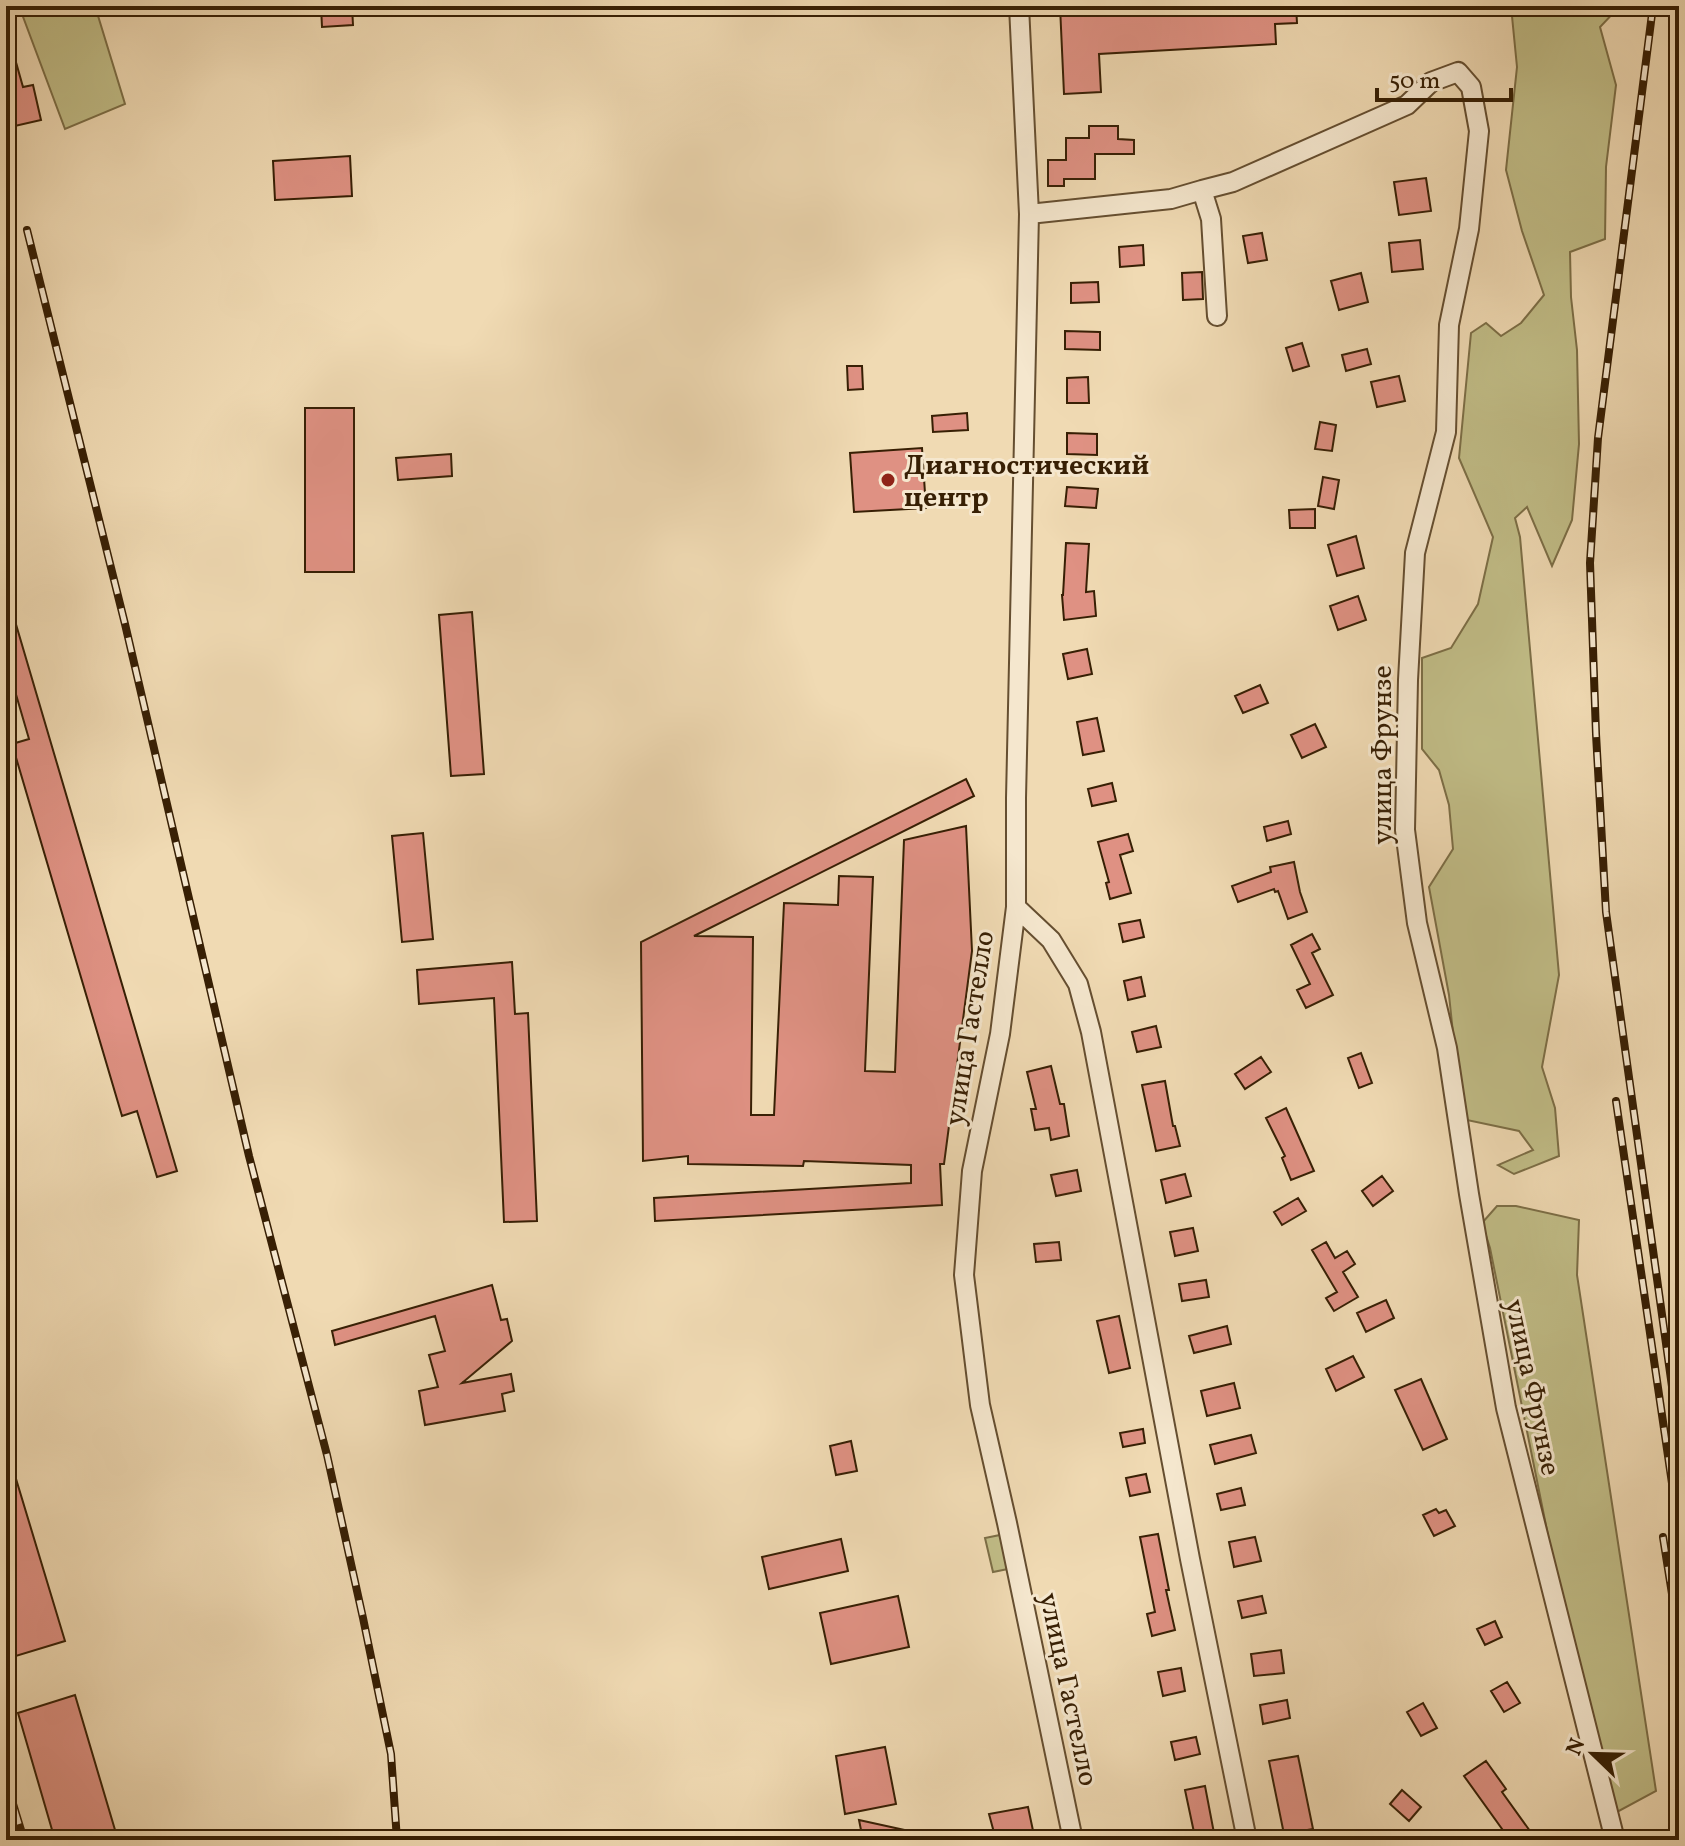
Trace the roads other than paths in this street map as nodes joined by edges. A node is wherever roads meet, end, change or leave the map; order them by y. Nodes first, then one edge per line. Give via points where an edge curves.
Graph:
1 (1019, 6) edge
2 (1202, 190) junction
3 (1029, 214) junction
4 (1217, 316) dead end
5 (1016, 907) junction
6 (1073, 1840) edge
7 (1247, 1840) edge
8 (1615, 1840) edge

1 - 3 street, улица Гастелло
2 - 3 street via 1171,199
2 - 4 street via 1211,219
2 - 8 street, улица Фрунзе via 1233,182 1407,105 1431,82 1458,72 1471,87 1479,131 1469,229 1449,325 1446,432 1415,553 1405,830 1417,923 1447,1048 1506,1408
3 - 5 street, улица Гастелло
5 - 6 street, улица Гастелло via 1000,1034 972,1171 964,1275 980,1405
5 - 7 street via 1051,940 1078,984 1091,1032

